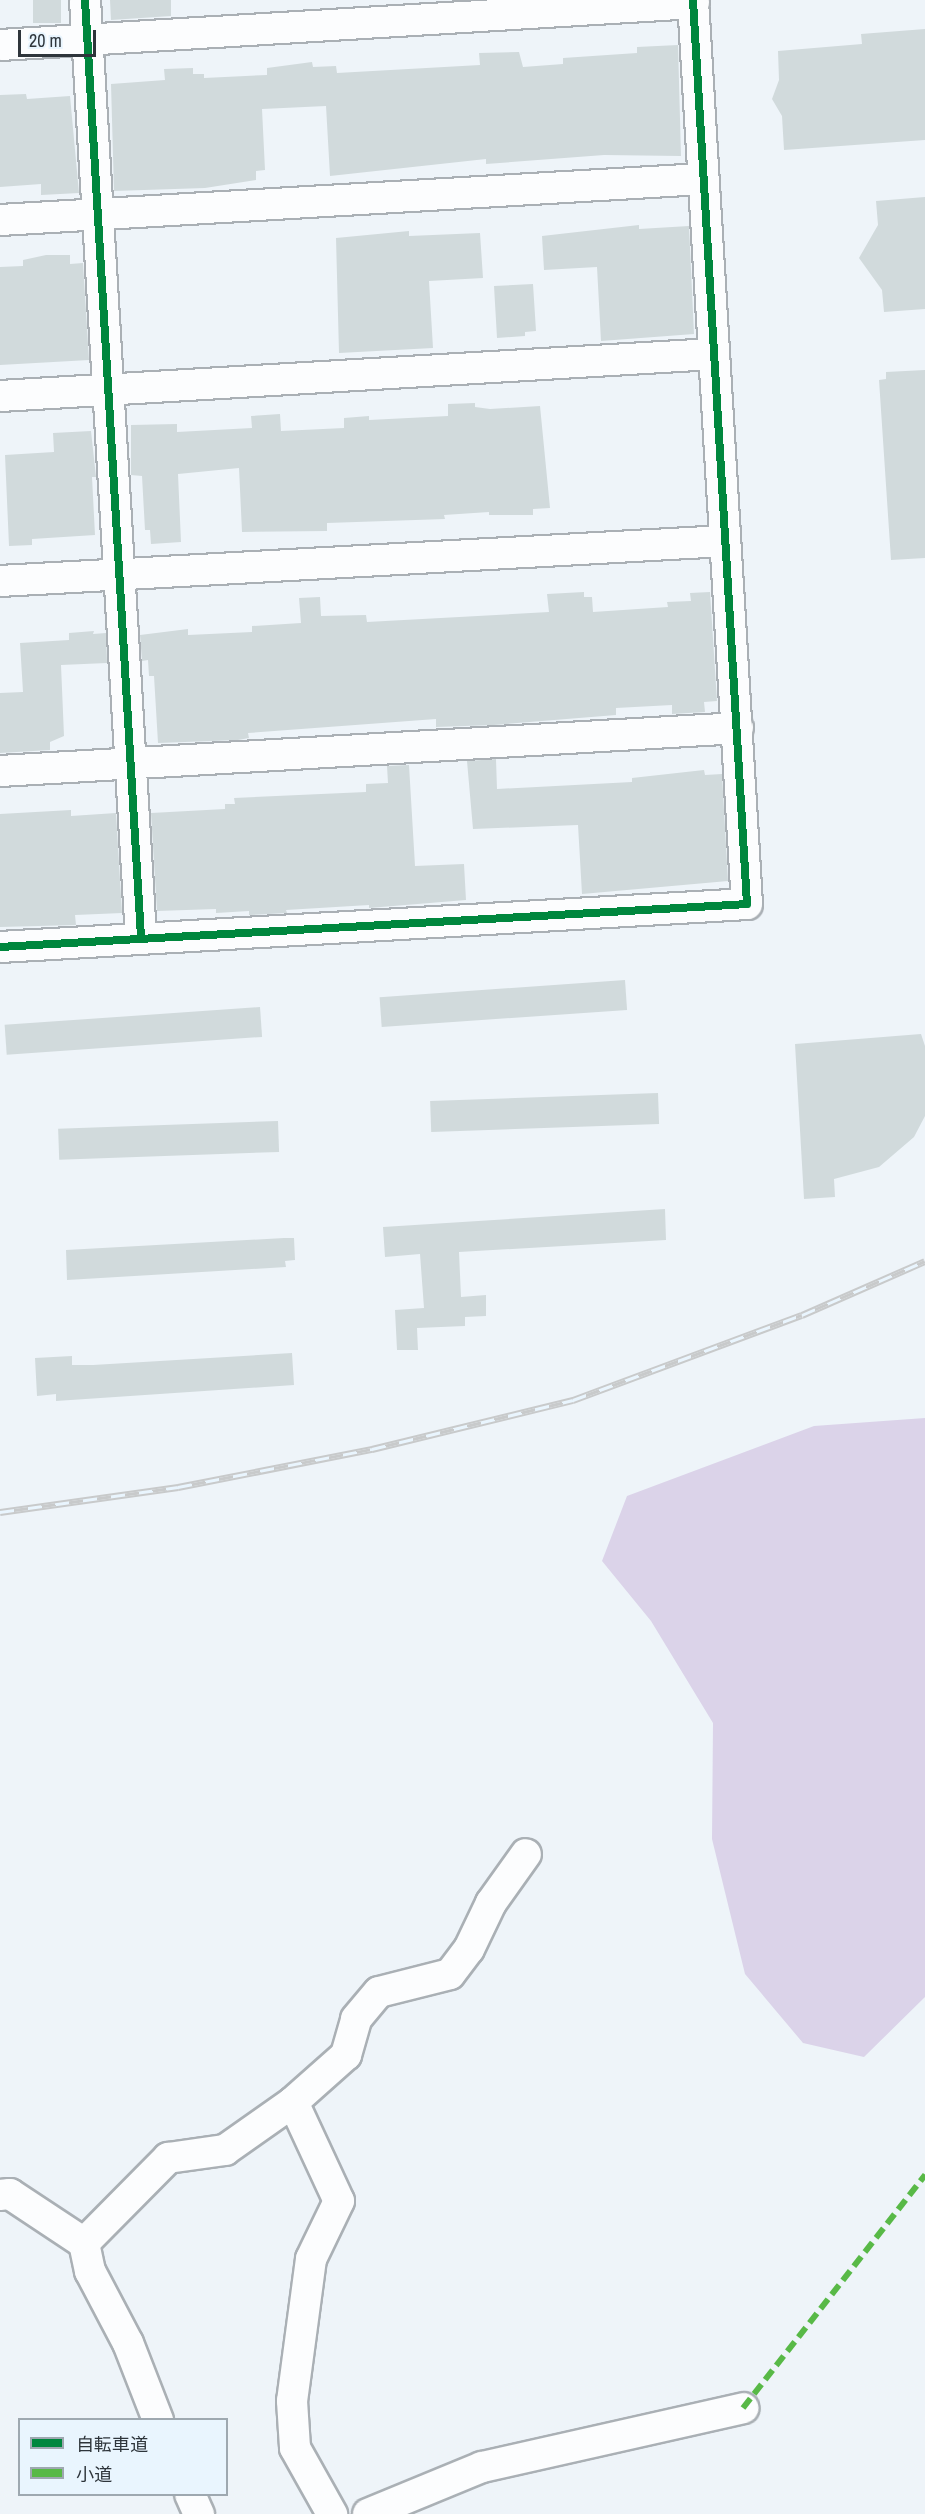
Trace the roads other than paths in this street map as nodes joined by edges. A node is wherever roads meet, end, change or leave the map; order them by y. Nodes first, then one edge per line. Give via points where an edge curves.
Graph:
1 (85, 0) edge
2 (694, 2) edge
3 (87, 40) junction
4 (0, 45) edge
5 (702, 179) junction
6 (98, 213) junction
7 (0, 220) edge
8 (713, 354) junction
9 (108, 389) junction
10 (0, 396) edge
11 (724, 541) junction
12 (120, 573) junction
13 (0, 580) edge
14 (738, 728) junction
15 (129, 764) junction
16 (0, 771) edge
17 (141, 938) junction
18 (0, 947) edge
19 (526, 1854) dead end
20 (293, 2102) junction
21 (0, 2195) edge
22 (84, 2243) junction
23 (743, 2408) dead end
24 (157, 2418) edge
25 (191, 2496) edge
26 (199, 2514) edge
27 (333, 2514) edge
28 (368, 2514) edge

1 - 3 street
2 - 3 street
2 - 5 street
3 - 4 street
3 - 6 street
5 - 6 street
5 - 8 street
6 - 7 street
6 - 9 street
8 - 9 street
8 - 11 street
9 - 10 street
9 - 12 street
11 - 12 street
11 - 14 street
12 - 13 street
12 - 15 street
14 - 15 street
14 - 17 street via 747,904
15 - 16 street
15 - 17 street
17 - 18 street
19 - 20 street via 490,1903 469,1949 450,1974 379,1992 356,2019 346,2055
20 - 22 street via 225,2150 168,2158
20 - 27 street via 339,2201 311,2259 292,2401 295,2448
21 - 22 street via 10,2194
22 - 24 street via 90,2271 128,2343
23 - 28 street via 482,2467
25 - 26 street

